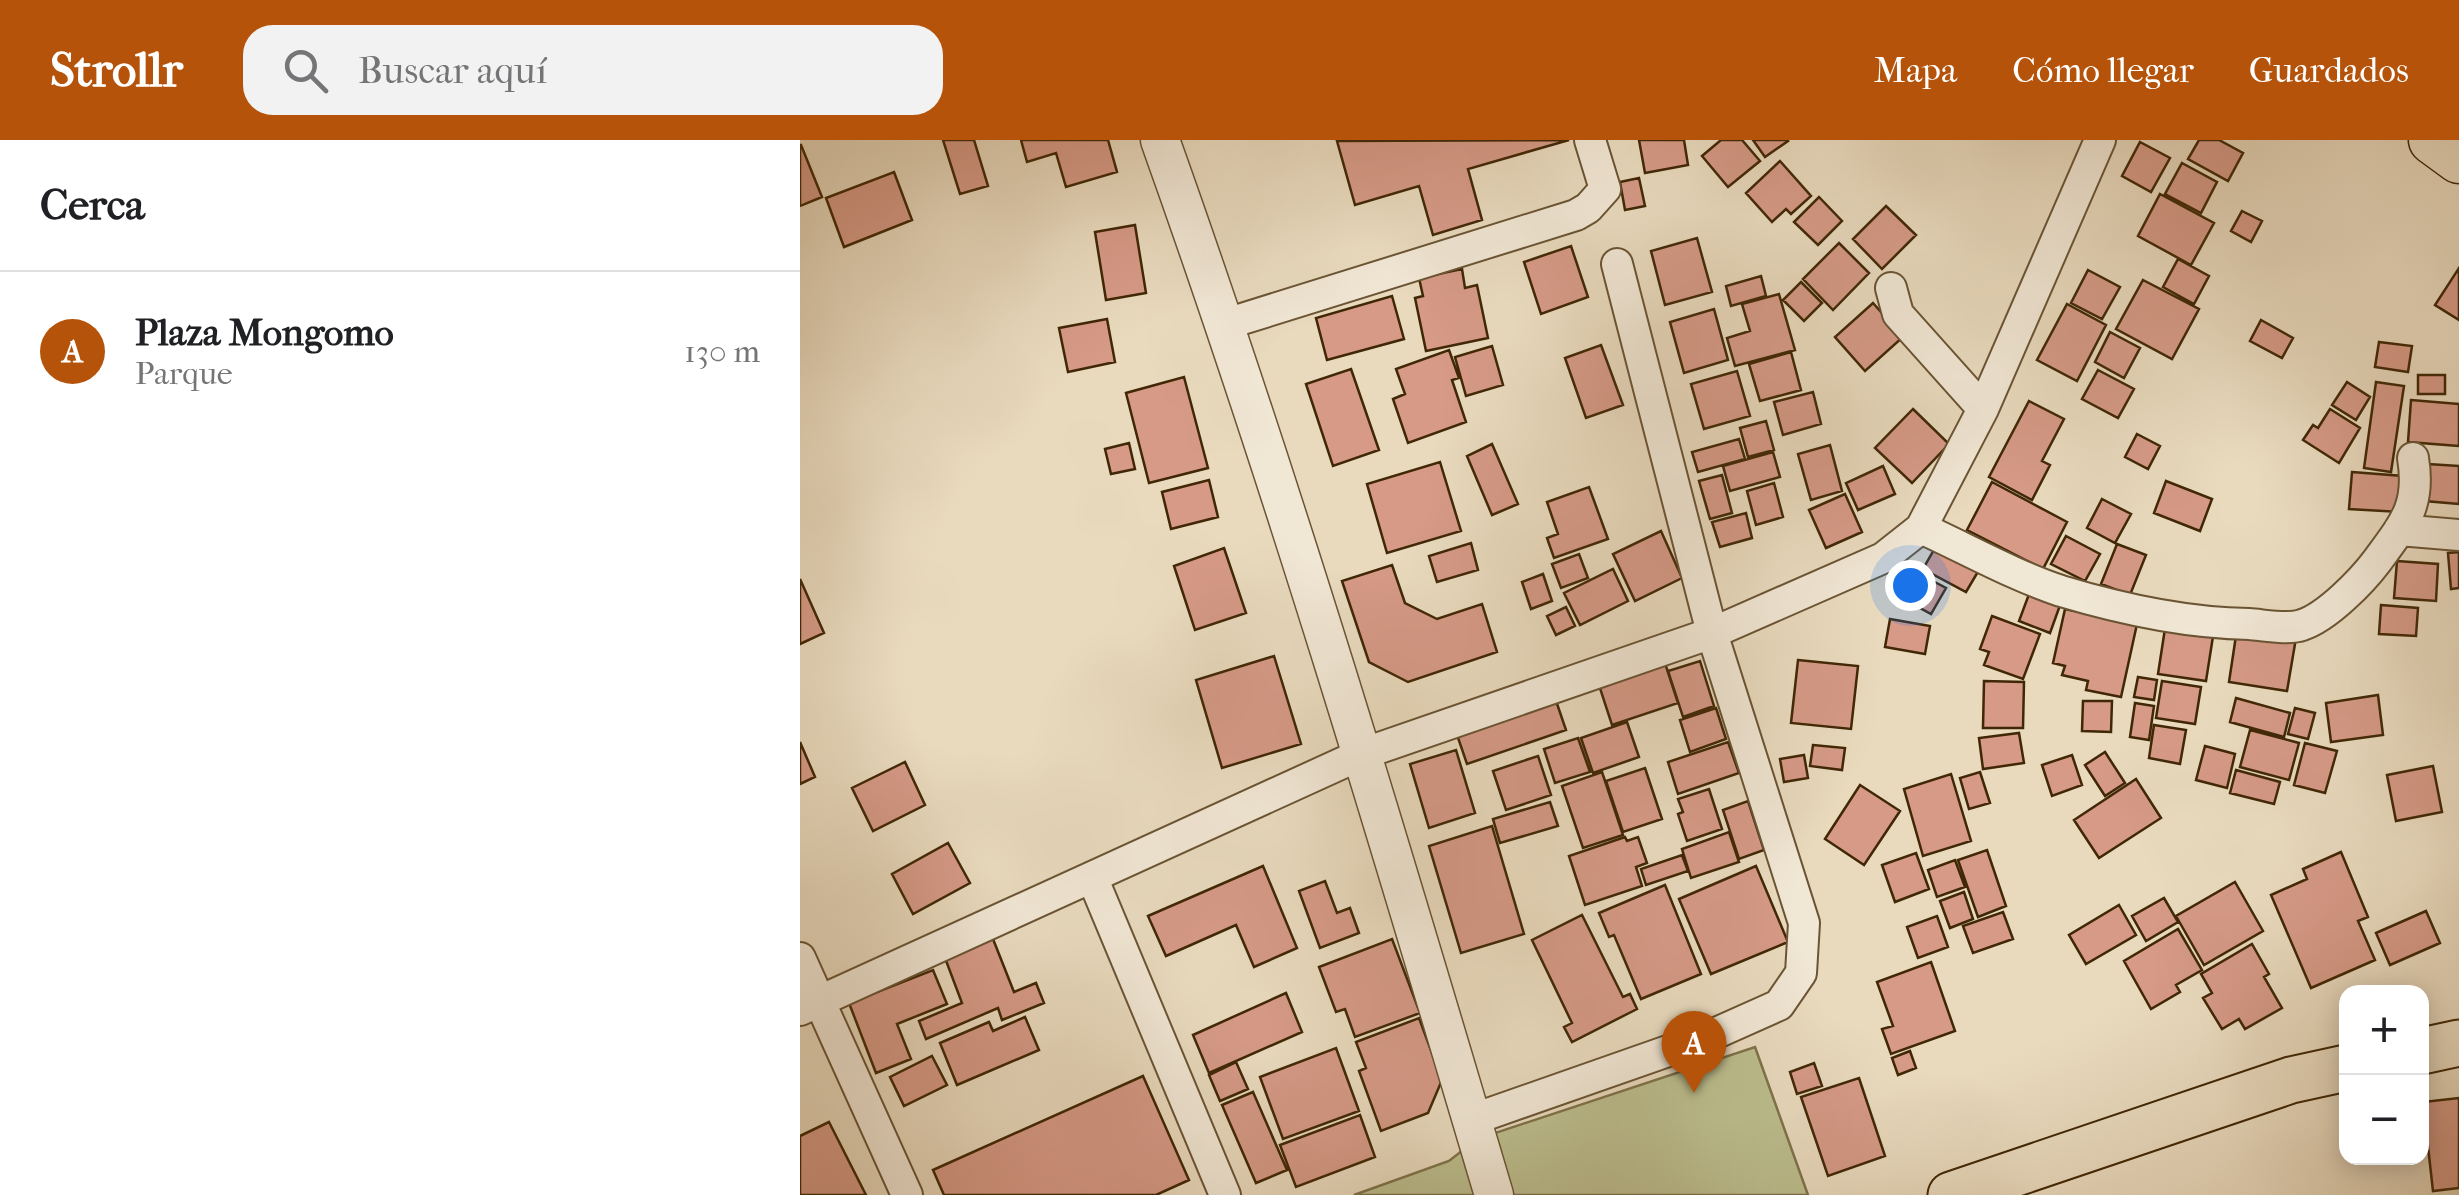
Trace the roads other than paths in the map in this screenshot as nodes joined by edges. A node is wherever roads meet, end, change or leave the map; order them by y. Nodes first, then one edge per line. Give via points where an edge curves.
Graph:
1 (1160, 140) edge
2 (1590, 140) edge
3 (2100, 140) edge
4 (2433, 140) edge
5 (2459, 159) edge
6 (1617, 264) dead end
7 (1891, 288) dead end
8 (1226, 324) junction
9 (1983, 409) junction
10 (2413, 458) dead end
11 (1921, 528) junction
12 (2399, 530) junction
13 (2459, 536) edge
14 (1712, 633) junction
15 (1362, 754) junction
16 (1092, 877) junction
17 (800, 958) edge
18 (811, 1006) edge
19 (2459, 1042) edge
20 (2429, 1049) edge
21 (2339, 1070) edge
22 (1471, 1120) junction
23 (906, 1195) edge
24 (1225, 1195) edge
25 (1494, 1195) edge
26 (1951, 1195) edge

1 - 8 street
2 - 8 street via 1605,188 1576,215
3 - 9 street
4 - 5 highway
6 - 14 street
7 - 9 street via 1898,314
8 - 15 street
9 - 11 street
10 - 12 street via 2414,506
11 - 12 street via 2058,590 2138,612 2301,626 2365,577
11 - 14 street via 1883,558
12 - 13 street
14 - 15 street
14 - 22 street via 1804,923 1801,973 1780,1005
15 - 16 street
15 - 22 street
16 - 18 street
16 - 24 street
17 - 18 street
18 - 23 street
19 - 20 main road
21 - 26 main road
22 - 25 street

